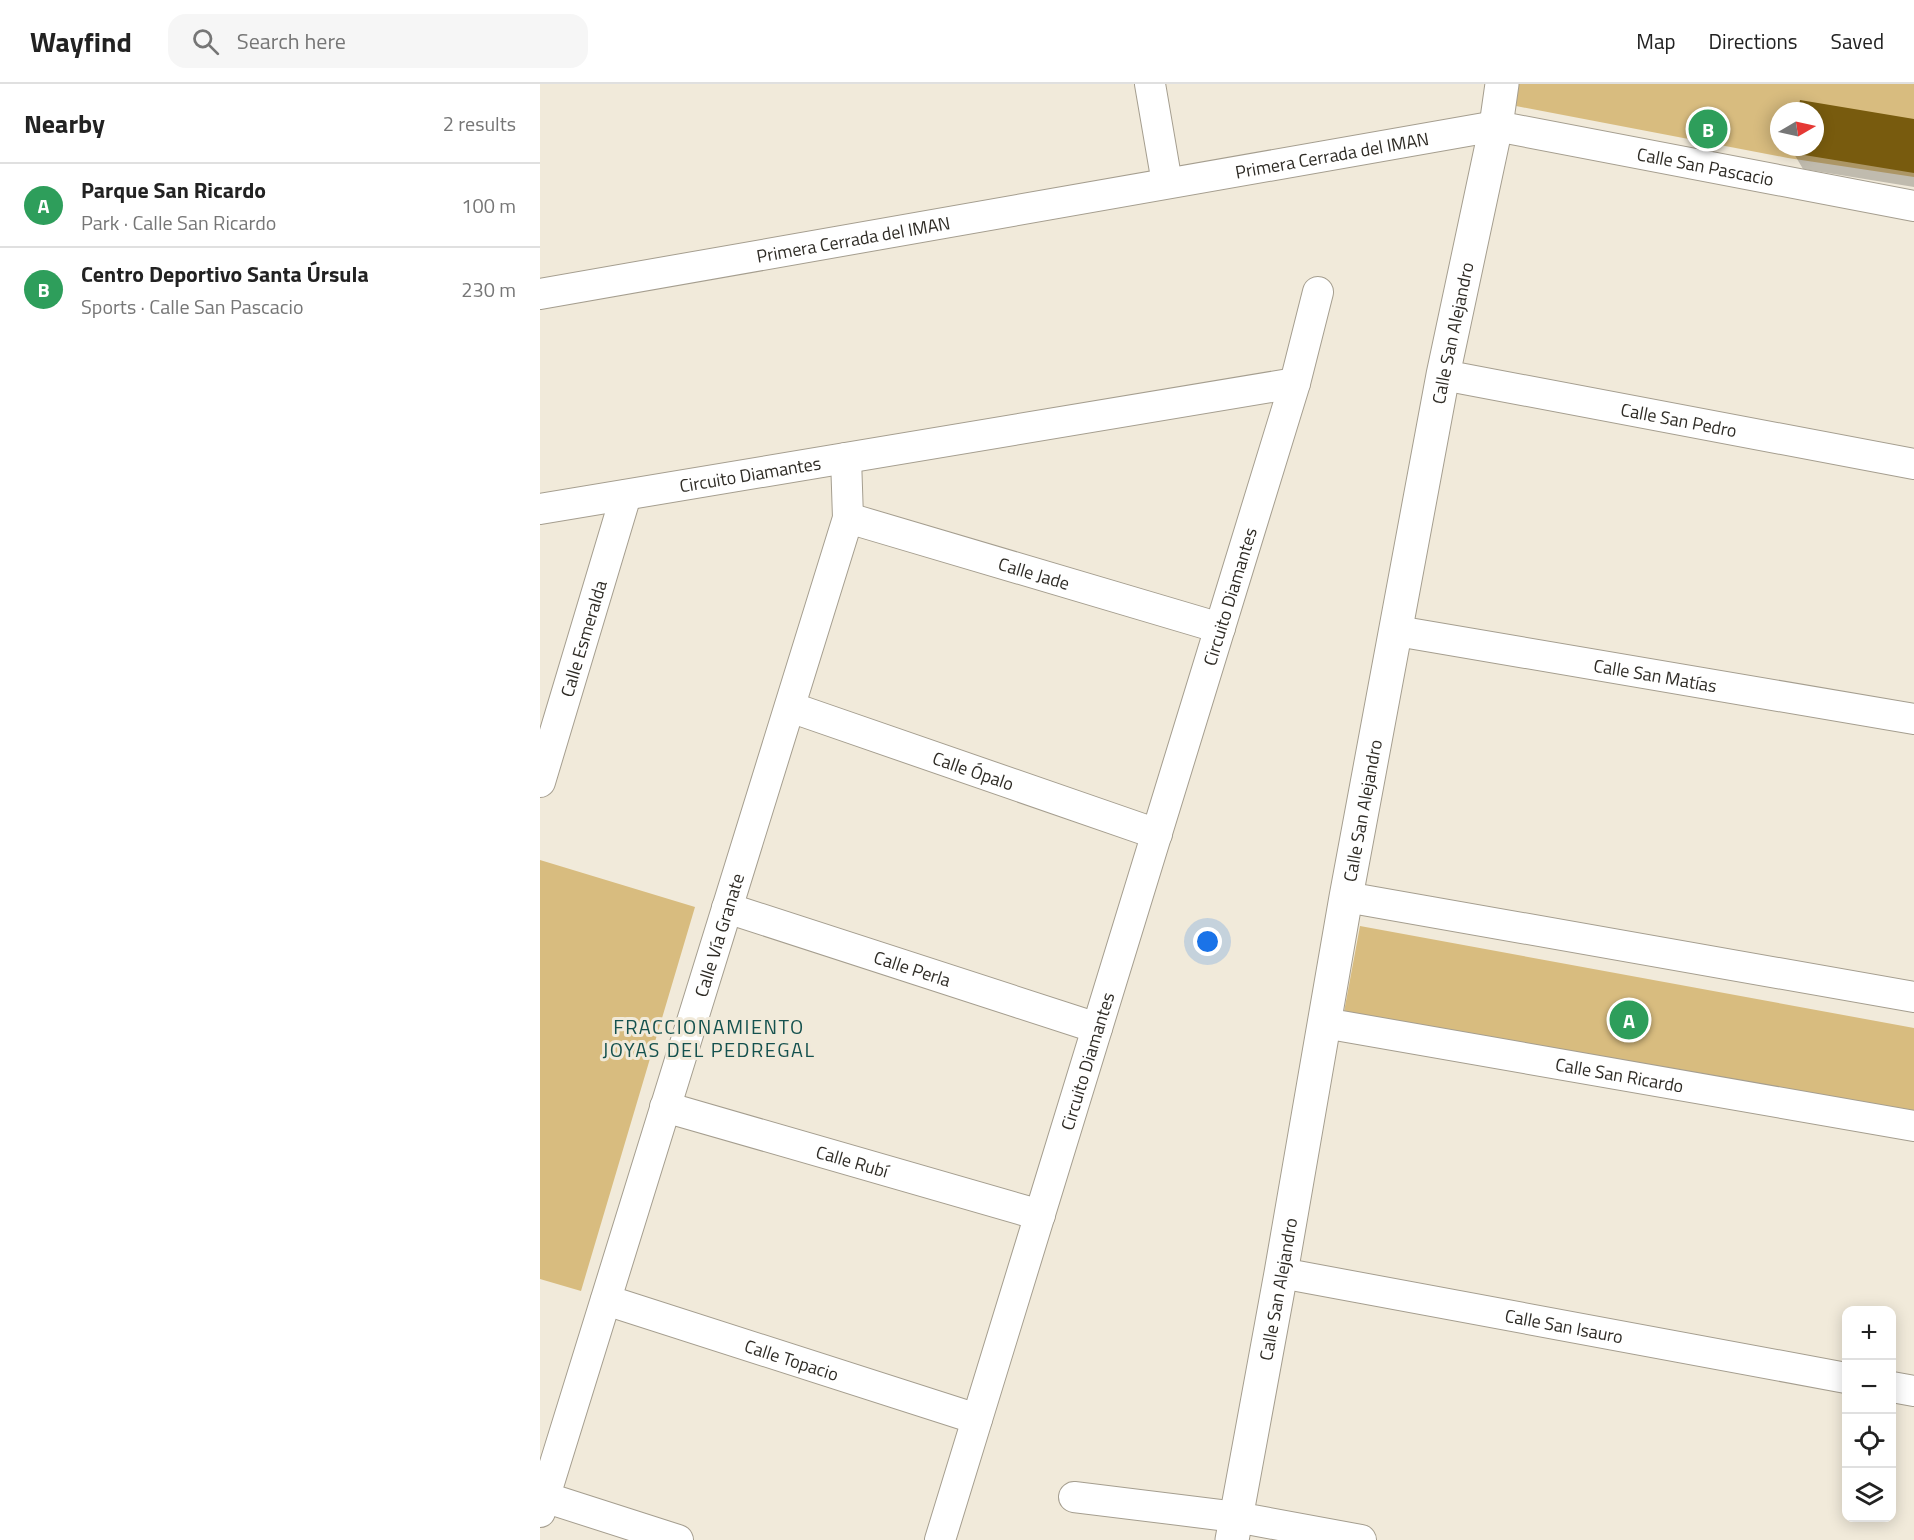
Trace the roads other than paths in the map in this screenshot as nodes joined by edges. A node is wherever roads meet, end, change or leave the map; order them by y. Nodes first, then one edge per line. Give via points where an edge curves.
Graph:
1 (1150, 84) edge
2 (1502, 84) edge
3 (1496, 126) junction
4 (1167, 183) junction
5 (1914, 206) edge
6 (1318, 292) dead end
7 (540, 294) edge
8 (1443, 375) junction
9 (1295, 383) junction
10 (846, 458) junction
11 (1914, 464) edge
12 (626, 495) junction
13 (540, 509) edge
14 (848, 518) junction
15 (1220, 628) junction
16 (1397, 631) junction
17 (790, 707) junction
18 (1914, 719) edge
19 (540, 782) edge
20 (1157, 834) junction
21 (1346, 897) junction
22 (727, 908) junction
23 (1914, 997) edge
24 (1324, 1023) junction
25 (1097, 1028) junction
26 (665, 1107) junction
27 (1914, 1126) edge
28 (1040, 1215) junction
29 (1281, 1272) junction
30 (606, 1300) junction
31 (1842, 1377) edge
32 (1896, 1388) edge
33 (1914, 1391) edge
34 (977, 1419) junction
35 (1074, 1497) dead end
36 (542, 1504) edge
37 (1234, 1528) edge
38 (678, 1540) edge
39 (940, 1540) edge
40 (1361, 1540) edge

1 - 4 street
2 - 3 street, Calle San Alejandro
3 - 4 street, Primera Cerrada del IMAN
3 - 5 street, Calle San Pascacio
3 - 8 street, Calle San Alejandro
4 - 7 street, Primera Cerrada del IMAN
6 - 9 street
8 - 11 street, Calle San Pedro
8 - 16 street, Calle San Alejandro
9 - 10 street, Circuito Diamantes
9 - 15 street, Circuito Diamantes
10 - 12 street, Circuito Diamantes
10 - 14 street, Calle Vía Granate
12 - 13 street, Circuito Diamantes
12 - 19 street, Calle Esmeralda
14 - 15 street, Calle Jade
14 - 17 street, Calle Vía Granate
15 - 20 street, Circuito Diamantes
16 - 18 street, Calle San Matías
16 - 21 street, Calle San Alejandro
17 - 20 street, Calle Ópalo
17 - 22 street, Calle Vía Granate
20 - 25 street, Circuito Diamantes
21 - 23 street
21 - 24 street, Calle San Alejandro
22 - 25 street, Calle Perla
22 - 26 street, Calle Vía Granate
24 - 27 street, Calle San Ricardo
24 - 29 street, Calle San Alejandro
25 - 28 street, Circuito Diamantes
26 - 28 street, Calle Rubí
26 - 30 street, Calle Vía Granate
28 - 34 street, Circuito Diamantes
29 - 31 street, Calle San Isauro
29 - 37 street, Calle San Alejandro
30 - 34 street, Calle Topacio
30 - 36 street, Calle Vía Granate
32 - 33 street
34 - 39 street, Circuito Diamantes
35 - 37 street
36 - 38 street
37 - 40 street

